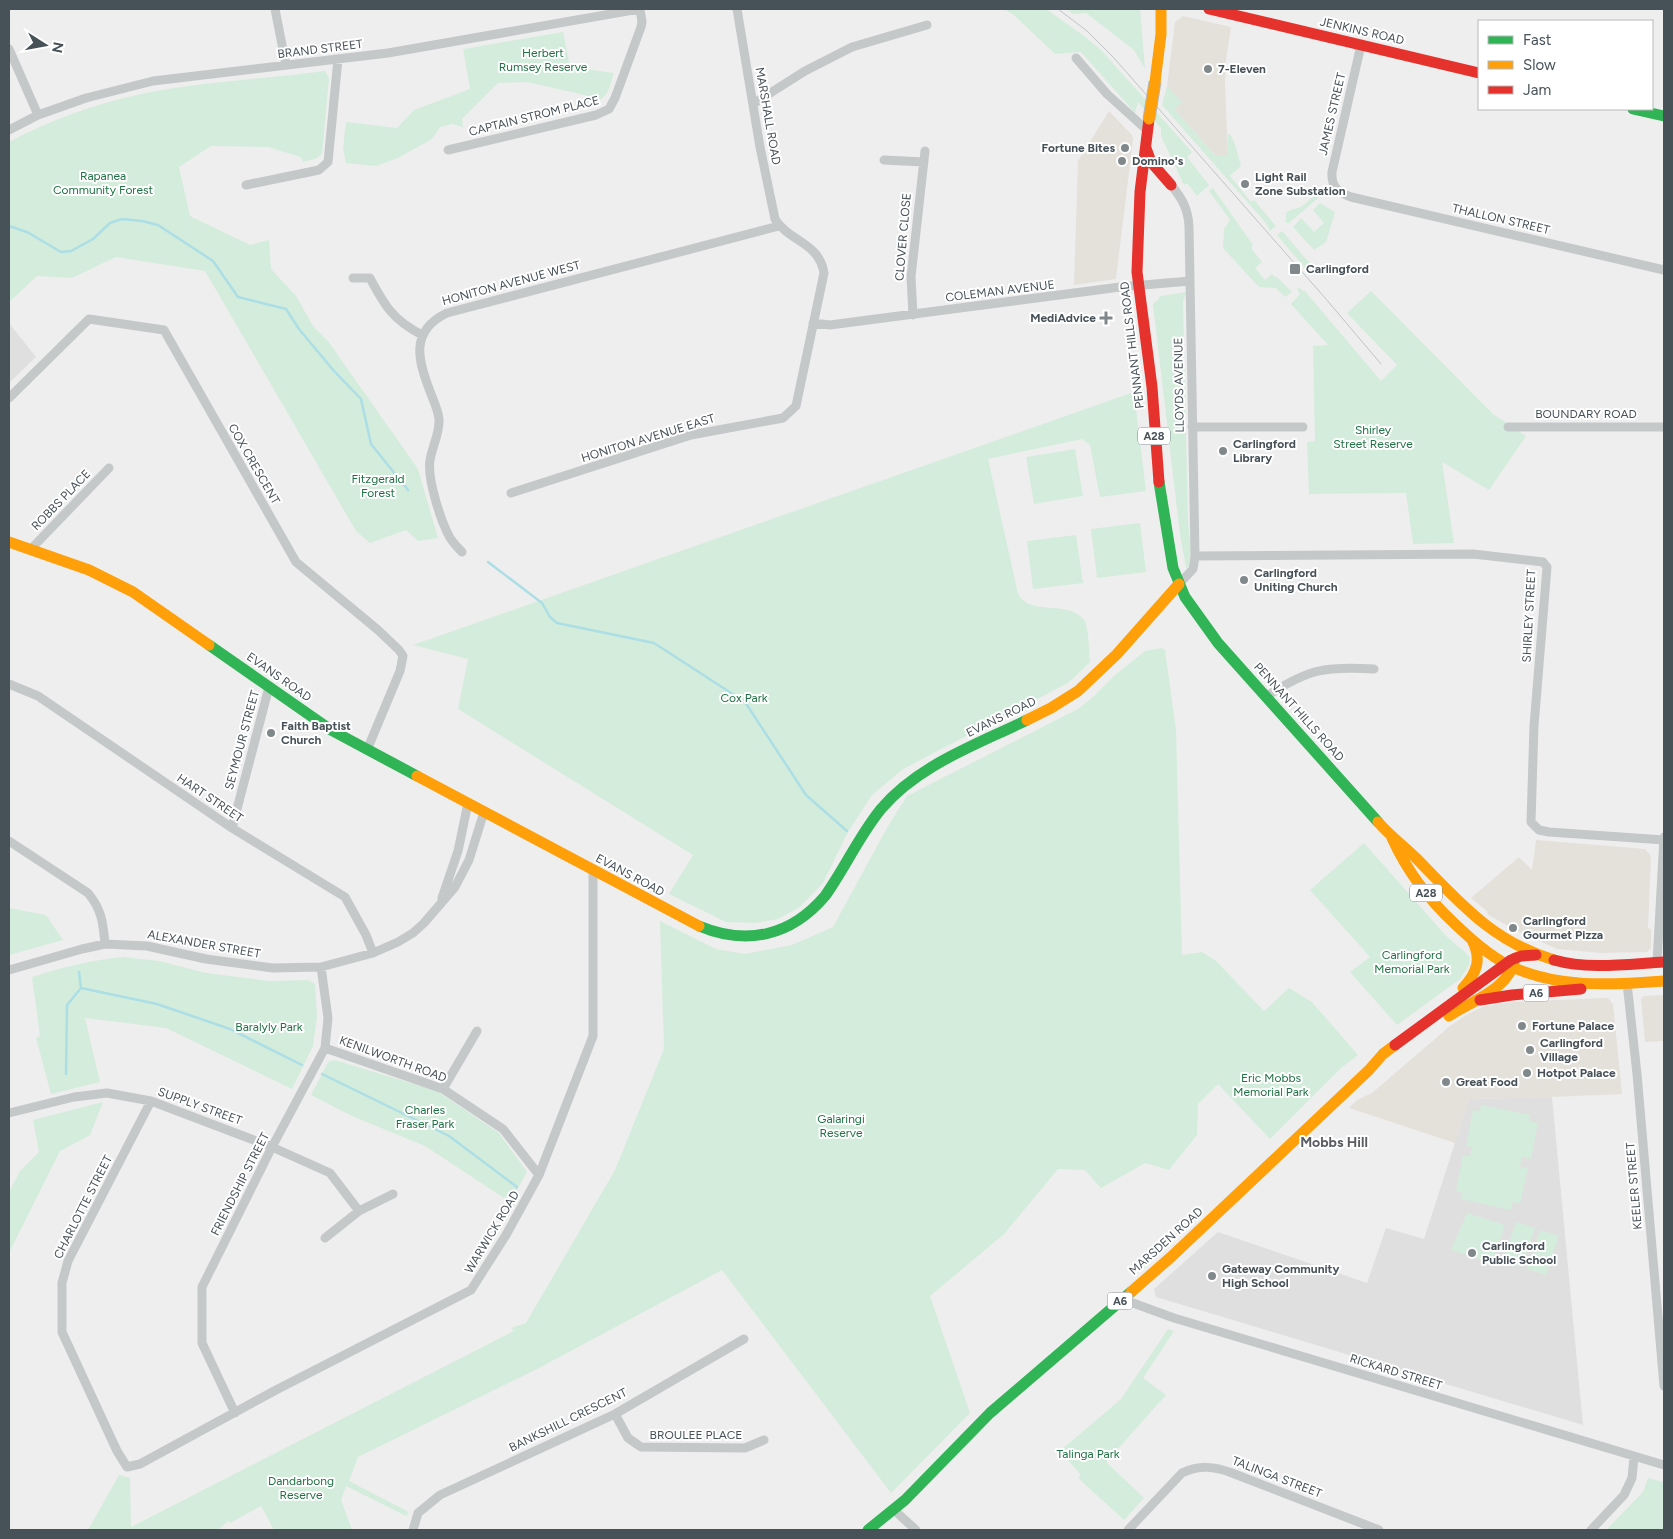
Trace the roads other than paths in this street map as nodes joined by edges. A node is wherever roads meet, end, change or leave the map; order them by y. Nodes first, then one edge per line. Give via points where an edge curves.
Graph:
1 (275, 9) edge
2 (640, 9) edge
3 (737, 9) edge
4 (1161, 9) edge
5 (1209, 9) edge
6 (927, 25) dead end
7 (1361, 45) junction
8 (9, 49) edge
9 (1076, 58) dead end
10 (338, 59) junction
11 (286, 66) junction
12 (1478, 73) edge
13 (753, 104) junction
14 (1637, 110) edge
15 (38, 115) junction
16 (1664, 116) edge
17 (9, 130) edge
18 (1148, 131) junction
19 (1146, 146) junction
20 (448, 150) dead end
21 (925, 151) dead end
22 (884, 160) dead end
23 (924, 162) junction
24 (1171, 185) joint
25 (246, 186) dead end
26 (1335, 188) joint
27 (780, 226) junction
28 (1664, 270) edge
29 (353, 278) dead end
30 (1190, 281) junction
31 (1139, 286) junction
32 (913, 315) junction
33 (813, 323) junction
34 (422, 335) junction
35 (9, 398) edge
36 (1192, 427) junction
37 (1302, 427) dead end
38 (1508, 427) dead end
39 (1664, 427) edge
40 (109, 468) dead end
41 (511, 493) dead end
42 (9, 542) edge
43 (31, 549) junction
44 (462, 552) dead end
45 (1195, 556) junction
46 (1179, 584) junction
47 (1374, 669) dead end
48 (9, 684) edge
49 (269, 687) junction
50 (1266, 696) junction
51 (367, 750) junction
52 (468, 803) junction
53 (484, 812) junction
54 (232, 828) junction
55 (1392, 838) junction
56 (1664, 839) edge
57 (9, 841) edge
58 (593, 871) junction
59 (1453, 897) junction
60 (439, 905) junction
61 (1472, 939) junction
62 (104, 944) junction
63 (373, 953) junction
64 (1540, 955) junction
65 (1661, 962) edge
66 (1512, 963) junction
67 (321, 967) junction
68 (9, 970) edge
69 (1664, 981) edge
70 (1627, 983) junction
71 (1599, 984) junction
72 (1474, 1002) junction
73 (1452, 1003) junction
74 (477, 1031) dead end
75 (325, 1048) junction
76 (1369, 1070) junction
77 (443, 1089) junction
78 (151, 1101) junction
79 (9, 1113) edge
80 (272, 1147) junction
81 (539, 1175) junction
82 (393, 1194) dead end
83 (359, 1211) junction
84 (325, 1238) dead end
85 (1122, 1299) junction
86 (744, 1338) dead end
87 (1664, 1386) edge
88 (235, 1413) junction
89 (615, 1414) junction
90 (764, 1440) dead end
91 (1634, 1457) junction
92 (1664, 1465) edge
93 (127, 1467) joint
94 (894, 1510) junction
95 (1133, 1529) edge
96 (413, 1530) edge
97 (868, 1530) edge
98 (916, 1530) edge
99 (1379, 1530) edge
100 (1591, 1530) edge

1 - 11 street
2 - 10 street, BRAND STREET
2 - 20 street, CAPTAIN STROM PLACE via 641,27 609,109 596,115
3 - 13 street, MARSHALL ROAD
4 - 18 main road, PENNANT HILLS ROAD / A28, bridge via 1161,34
5 - 7 main road, JENKINS ROAD
6 - 13 street via 852,47 805,71
7 - 12 main road, JENKINS ROAD
7 - 26 street, JAMES STREET via 1332,172
8 - 15 street
9 - 18 street via 1107,94
10 - 11 street, BRAND STREET
10 - 25 street via 328,162 319,170
11 - 15 street, BRAND STREET via 153,81 86,98
13 - 27 street, MARSHALL ROAD via 770,200
14 - 16 main road
15 - 17 street, BRAND STREET
18 - 19 main road, PENNANT HILLS ROAD / A28
19 - 24 main road via 1151,162
19 - 31 main road, PENNANT HILLS ROAD / A28 via 1138,219
21 - 23 street, CLOVER CLOSE
22 - 23 street
23 - 32 street, CLOVER CLOSE via 911,277
24 - 30 street, LLOYDS AVENUE via 1188,214
26 - 28 street, THALLON STREET via 1351,197
27 - 33 street, HONITON AVENUE EAST via 812,250 821,261 824,279
27 - 34 street, HONITON AVENUE WEST via 447,312 434,319
29 - 34 street via 370,278 390,311
30 - 31 street, COLEMAN AVENUE
30 - 36 street, LLOYDS AVENUE
31 - 32 street, COLEMAN AVENUE
31 - 46 main road, PENNANT HILLS ROAD / A28 via 1162,504 1168,547
32 - 33 street, COLEMAN AVENUE via 830,325
33 - 41 street, HONITON AVENUE EAST via 799,399 792,412 783,418 691,435
34 - 44 street via 419,344 421,364 439,418 430,459 430,480 447,534
35 - 51 street, COX CRESCENT via 89,319 164,330 296,562 378,630 403,656 400,671
36 - 37 street
36 - 45 street, LLOYDS AVENUE
38 - 39 street, BOUNDARY ROAD
40 - 43 street, ROBBS PLACE
42 - 43 main road, EVANS ROAD
43 - 49 main road, EVANS ROAD via 89,570 133,592
45 - 46 street, LLOYDS AVENUE via 1193,569
45 - 56 street, SHIRLEY STREET via 1473,554 1543,562 1547,567 1534,726 1531,822 1539,830 1549,832
46 - 50 main road, PENNANT HILLS ROAD / A28 via 1204,625
46 - 58 main road, EVANS ROAD via 1117,654 1078,691 1051,708 937,764 890,799 875,817 825,898 793,925 765,935 720,934
47 - 50 street via 1334,668 1308,673
48 - 54 street, HART STREET via 38,696
49 - 51 main road, EVANS ROAD via 331,730
49 - 54 street, SEYMOUR STREET
50 - 55 main road, PENNANT HILLS ROAD / A28
51 - 52 main road, EVANS ROAD
52 - 53 main road, EVANS ROAD
52 - 60 street, ALEXANDER STREET via 453,869
53 - 58 main road, EVANS ROAD
53 - 60 street, ALEXANDER STREET via 462,875
54 - 63 street, HART STREET via 345,897
55 - 59 main road, PENNANT HILLS ROAD / A28 via 1406,847
55 - 61 main road, PENNANT HILLS ROAD / A28 via 1419,885 1444,915
56 - 65 street
57 - 62 street via 88,893 97,903 101,915
58 - 81 street, WARWICK ROAD via 593,1036
59 - 64 main road, PENNANT HILLS ROAD / A28 via 1501,937
59 - 66 main road via 1469,923
60 - 63 street, ALEXANDER STREET via 413,933
61 - 66 main road, PENNANT HILLS ROAD / A28 via 1491,954
61 - 73 main road via 1478,953 1477,968
62 - 67 street, ALEXANDER STREET via 147,946 206,959 273,968
62 - 68 street, ALEXANDER STREET
63 - 67 street, ALEXANDER STREET
64 - 65 main road, PENNANT HILLS ROAD / A28 via 1578,964
64 - 66 main road, MARSDEN ROAD / A6 via 1525,956
66 - 71 main road, PENNANT HILLS ROAD / A28 via 1559,980
66 - 72 main road, MARSDEN ROAD / A6 via 1503,982
66 - 73 main road, MARSDEN ROAD / A6
67 - 75 street, FRIENDSHIP STREET via 328,1018
69 - 70 main road, PENNANT HILLS ROAD / A28
70 - 71 main road, PENNANT HILLS ROAD / A28
70 - 87 street, KEELER STREET
71 - 72 main road, A6 via 1579,990 1512,995
72 - 76 main road, MARSDEN ROAD / A6 via 1387,1062
73 - 76 main road, MARSDEN ROAD / A6 via 1390,1049
74 - 77 street
75 - 77 street, KENILWORTH ROAD
75 - 80 street, FRIENDSHIP STREET
76 - 85 main road, MARSDEN ROAD / A6
77 - 81 street, KENILWORTH ROAD via 503,1129
78 - 79 street, SUPPLY STREET via 107,1093 74,1097
78 - 80 street, SUPPLY STREET
78 - 93 street, CHARLOTTE STREET via 68,1261 62,1283 62,1332
80 - 83 street, SUPPLY STREET via 330,1173
80 - 88 street, FRIENDSHIP STREET via 202,1287 202,1343
81 - 88 street, WARWICK ROAD via 471,1290
82 - 83 street
83 - 84 street
85 - 91 street, RICKARD STREET via 1174,1318
85 - 94 main road, MARSDEN ROAD / A6 via 990,1413
86 - 89 street, BANKSHILL CRESCENT
88 - 93 street, WARWICK ROAD via 140,1464
89 - 90 street, BROULEE PLACE via 628,1438 641,1447 745,1448
89 - 96 street, BANKSHILL CRESCENT via 440,1495 418,1513
91 - 92 street, RICKARD STREET
91 - 100 street via 1632,1478 1624,1495
94 - 97 main road, MARSDEN ROAD / A6
94 - 98 street
95 - 99 street, TALINGA STREET via 1182,1473 1210,1467

